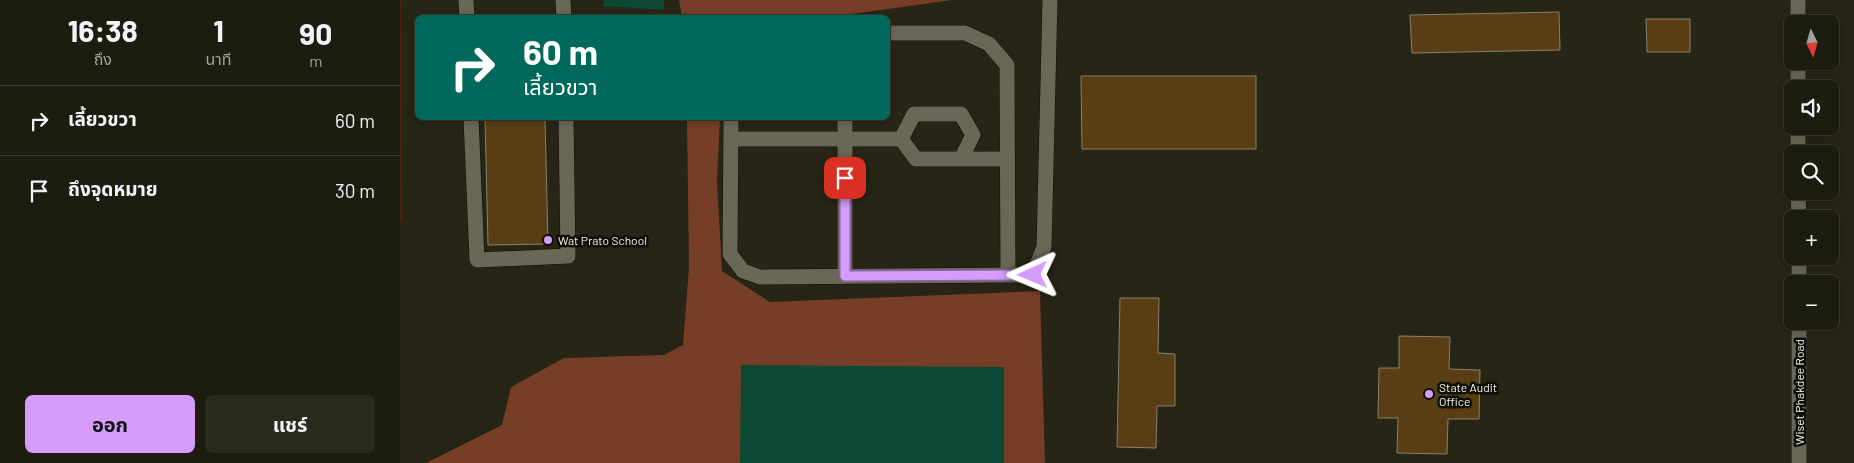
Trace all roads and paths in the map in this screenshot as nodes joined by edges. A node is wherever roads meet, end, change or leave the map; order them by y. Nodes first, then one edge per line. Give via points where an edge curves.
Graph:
1 (466, 0) edge
2 (563, 0) edge
3 (1050, 0) edge
4 (1798, 0) edge
5 (467, 15) edge
6 (564, 15) edge
7 (1798, 15) edge
8 (890, 33) edge
9 (471, 120) edge
10 (566, 120) edge
11 (731, 120) edge
12 (845, 120) edge
13 (731, 139) junction
14 (845, 139) junction
15 (901, 139) junction
16 (961, 159) junction
17 (1007, 159) junction
18 (1008, 275) junction
19 (845, 276) junction
20 (1799, 330) edge
21 (1799, 463) edge

1 - 5 street
2 - 6 street
3 - 18 street via 1044,247 1033,275
4 - 7 street
8 - 17 street via 965,33 989,44 1007,65
9 - 10 street via 477,260 568,256
11 - 13 street
12 - 14 street
13 - 14 street
13 - 19 street via 730,254 743,271 760,277
14 - 15 street
14 - 19 street
15 - 16 street via 916,159
15 - 16 street via 914,114 961,114 973,135
16 - 17 street
17 - 18 street
18 - 19 street
20 - 21 street, Wiset Phakdee Road

